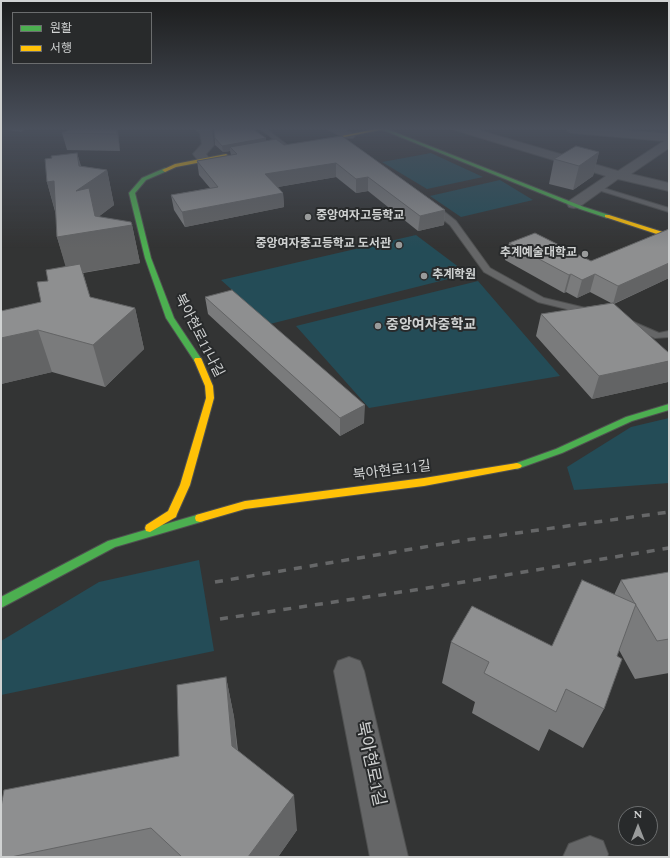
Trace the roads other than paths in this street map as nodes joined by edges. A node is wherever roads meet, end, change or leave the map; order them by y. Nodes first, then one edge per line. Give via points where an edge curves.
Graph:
1 (170, 168) edge
2 (486, 168) edge
3 (593, 168) edge
4 (629, 168) edge
5 (618, 175) junction
6 (669, 187) edge
7 (597, 188) junction
8 (424, 199) edge
9 (574, 204) junction
10 (669, 210) edge
11 (669, 236) edge
12 (602, 314) edge
13 (624, 321) edge
14 (669, 334) edge
15 (669, 407) edge
16 (138, 536) junction
17 (2, 603) edge
18 (349, 671) dead end
19 (389, 857) edge

1 - 16 street, 북아현로11나길 via 144,179 132,193 148,258 170,318 197,358 209,386 210,398 184,485 172,514
2 - 9 street
3 - 5 street
4 - 5 street
5 - 6 street
5 - 7 street
7 - 9 street
7 - 10 lane
8 - 12 lane via 453,222 487,270 541,300
9 - 11 street
13 - 14 lane via 658,336
15 - 16 street, 북아현로11길 via 629,419 559,451 518,466 424,482 245,505
16 - 17 street, 북아현로11길 via 112,544
18 - 19 street, 북아현로1길

